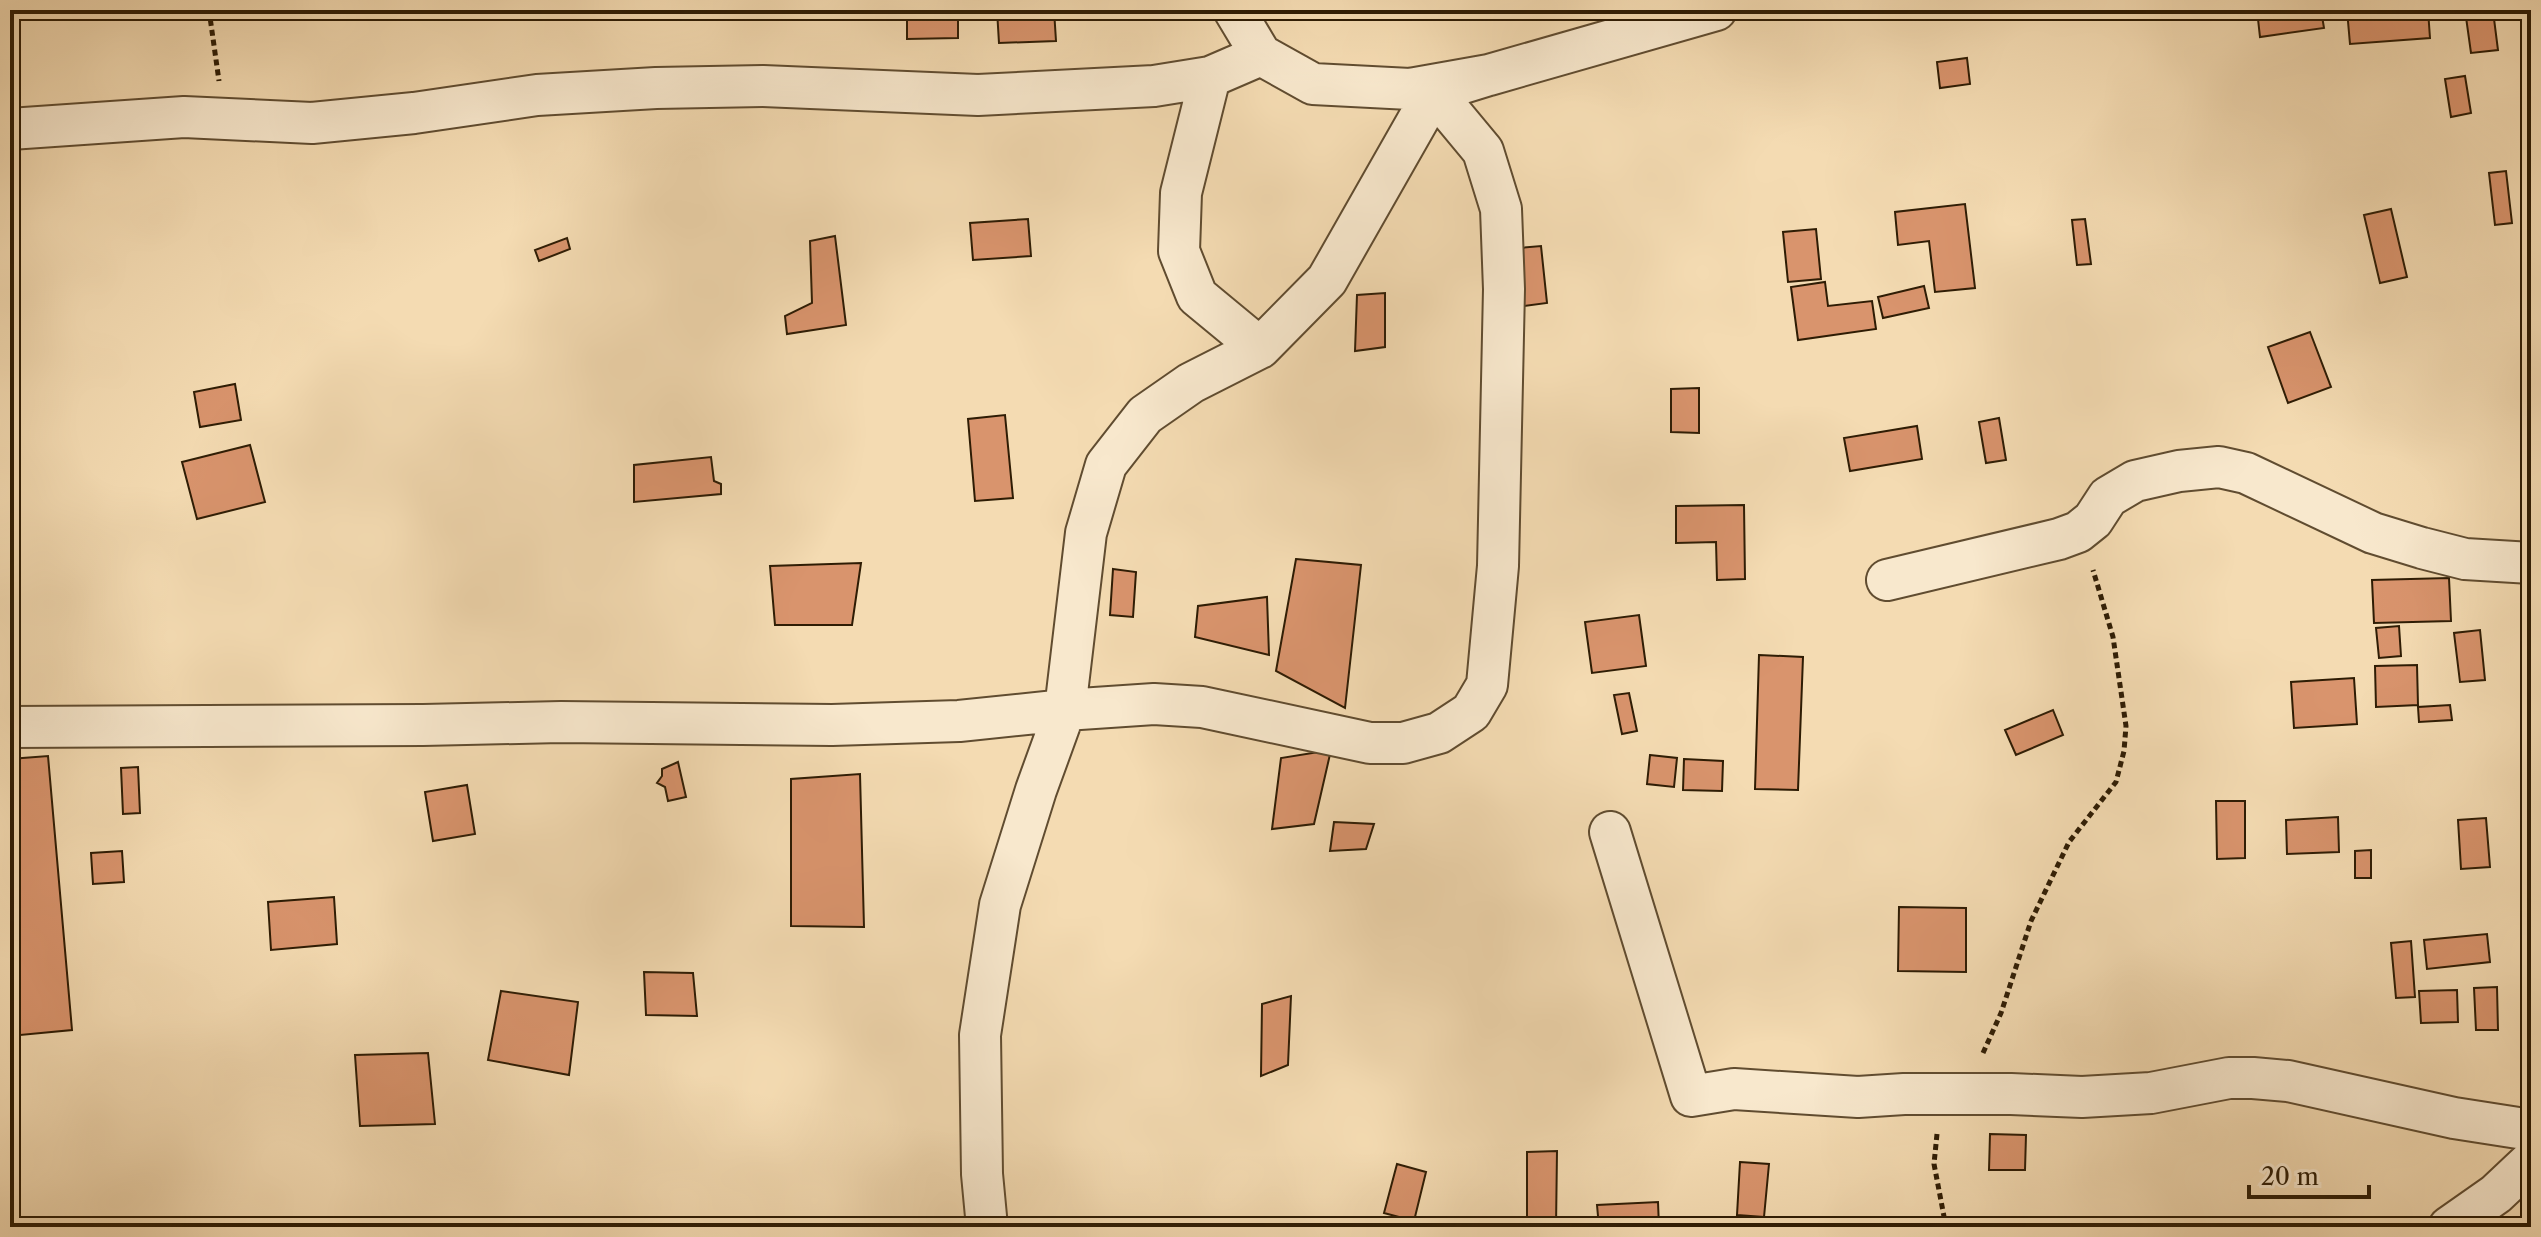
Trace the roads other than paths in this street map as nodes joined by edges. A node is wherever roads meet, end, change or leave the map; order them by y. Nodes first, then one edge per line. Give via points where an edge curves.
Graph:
1 (1234, 10) edge
2 (1716, 10) edge
3 (1261, 55) junction
4 (1489, 75) junction
5 (1210, 77) junction
6 (1434, 92) junction
7 (10, 129) edge
8 (1260, 348) junction
9 (2531, 563) edge
10 (1887, 580) dead end
11 (1065, 710) junction
12 (10, 727) edge
13 (1610, 832) dead end
14 (2531, 1130) edge
15 (2531, 1161) edge
16 (987, 1227) edge
17 (2449, 1227) edge

1 - 3 street
2 - 4 street
3 - 4 street via 1313,84 1410,89
3 - 5 street
4 - 6 street
5 - 7 street via 1154,86 978,95 763,86 656,88 537,95 312,123 184,117
5 - 8 street via 1181,193 1179,251 1197,296
6 - 8 street via 1327,280
6 - 11 street via 1483,151 1501,209 1498,566 1487,685 1471,712 1439,733 1403,743 1370,743 1202,707 1154,704
8 - 11 street via 1191,383 1145,415 1106,465 1086,533
9 - 10 street via 2465,559 2409,545 2246,473 2219,467 2135,481 2108,497 2078,532
11 - 12 street via 959,721 832,725
11 - 16 street via 1000,905 980,1035
13 - 14 street via 1691,1096 1734,1089 1858,1097 2082,1097 2253,1078
15 - 17 street

